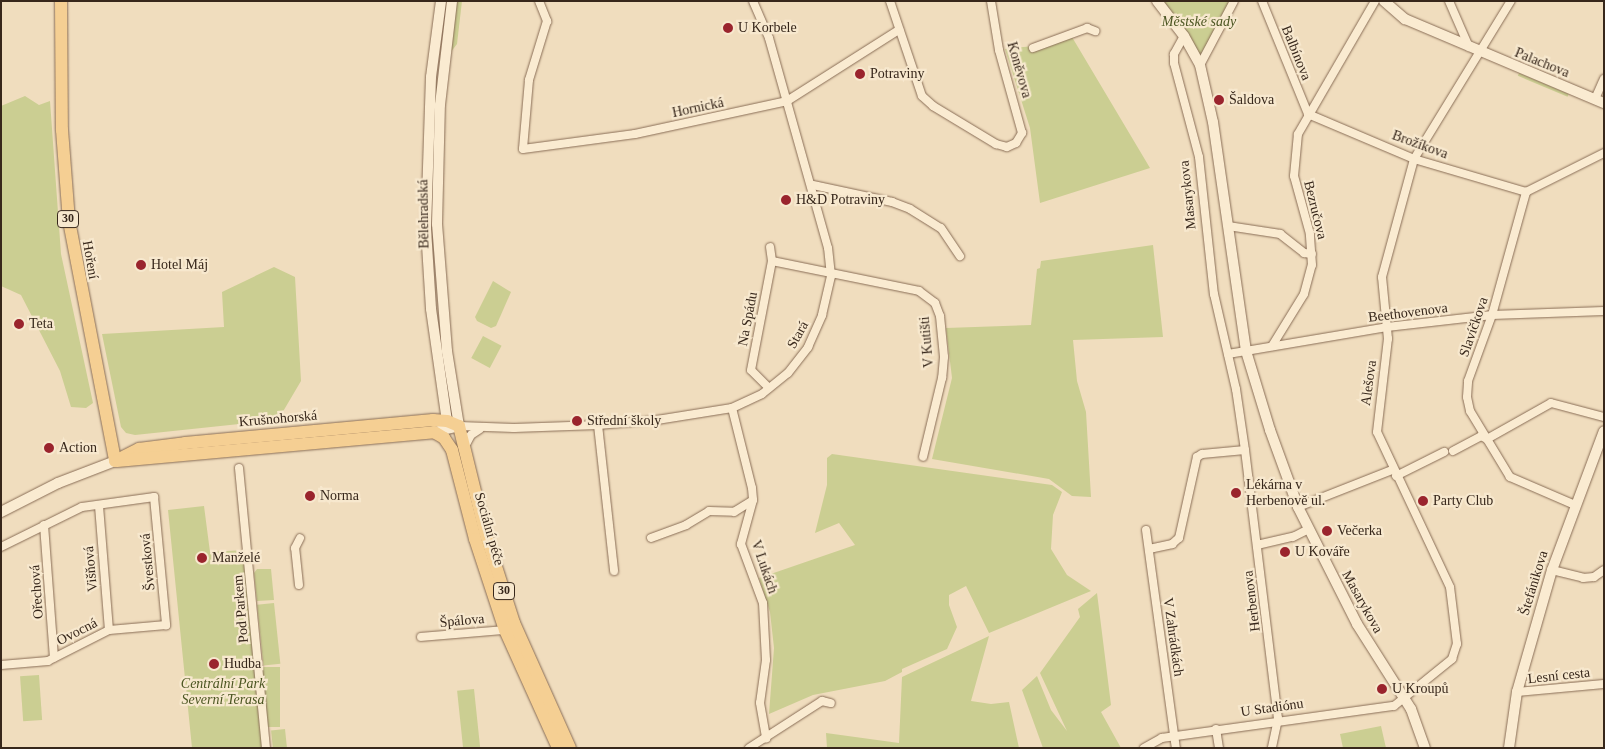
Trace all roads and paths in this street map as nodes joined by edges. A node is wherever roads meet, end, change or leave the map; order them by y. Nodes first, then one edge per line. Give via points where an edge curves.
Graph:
1 (61, 1) edge
2 (441, 1) edge
3 (452, 1) edge
4 (539, 1) edge
5 (753, 1) edge
6 (890, 1) edge
7 (991, 1) edge
8 (1157, 1) edge
9 (1234, 1) edge
10 (1262, 1) edge
11 (1375, 1) edge
12 (1384, 1) edge
13 (1449, 1) edge
14 (1511, 1) edge
15 (899, 30) junction
16 (1095, 32) dead end
17 (1184, 36) junction
18 (1033, 48) dead end
19 (1475, 50) junction
20 (1200, 65) junction
21 (1604, 79) edge
22 (787, 101) junction
23 (1599, 101) edge
24 (1308, 114) junction
25 (1604, 153) edge
26 (1414, 159) junction
27 (813, 185) junction
28 (1526, 192) junction
29 (1228, 226) junction
30 (770, 247) dead end
31 (1312, 254) junction
32 (960, 256) dead end
33 (772, 262) junction
34 (831, 276) junction
35 (1604, 310) edge
36 (1492, 315) junction
37 (1387, 327) junction
38 (1272, 346) junction
39 (1246, 351) junction
40 (1228, 354) junction
41 (769, 388) junction
42 (442, 393) junction
43 (732, 408) junction
44 (456, 409) junction
45 (1604, 416) edge
46 (598, 425) junction
47 (433, 426) junction
48 (450, 426) junction
49 (482, 428) junction
50 (1604, 431) edge
51 (1487, 439) junction
52 (458, 449) junction
53 (1245, 450) junction
54 (1453, 451) dead end
55 (1444, 452) dead end
56 (923, 457) dead end
57 (114, 461) junction
58 (239, 468) dead end
59 (1394, 473) junction
60 (753, 500) junction
61 (1576, 505) junction
62 (99, 506) junction
63 (1298, 507) junction
64 (1, 512) edge
65 (44, 525) junction
66 (1309, 529) junction
67 (1146, 530) dead end
68 (300, 538) dead end
69 (651, 538) dead end
70 (1257, 545) junction
71 (1, 547) edge
72 (1149, 549) junction
73 (1552, 570) junction
74 (1604, 570) edge
75 (614, 571) dead end
76 (299, 585) dead end
77 (166, 624) joint
78 (109, 630) junction
79 (504, 630) junction
80 (421, 637) dead end
81 (54, 658) junction
82 (1, 665) edge
83 (1604, 684) edge
84 (1516, 692) junction
85 (1404, 698) junction
86 (831, 702) dead end
87 (1278, 720) junction
88 (1216, 729) junction
89 (1174, 736) junction
90 (766, 738) junction
91 (266, 748) edge
92 (558, 748) edge
93 (570, 748) edge
94 (749, 748) edge
95 (1144, 748) edge
96 (1176, 748) edge
97 (1219, 748) edge
98 (1272, 748) edge
99 (1425, 748) edge
100 (1509, 748) edge

1 - 57 main road, Hoření / 30 via 62,130 68,218
2 - 42 street, Bělehradská via 431,77 426,180 428,267
3 - 44 street, Bělehradská via 440,105 437,216 442,307
4 - 22 street, Hornická via 547,21 529,80 523,149 635,134
5 - 22 street, Stará via 769,38
6 - 15 street
7 - 15 street, Koněvova via 1022,134 1016,143 1007,147 996,144 932,106 916,83
8 - 17 street, Masarykova
9 - 20 street
10 - 24 street, Balbínova
11 - 24 street, Bezručova
12 - 19 street, Palachova via 1405,19
13 - 19 street
14 - 19 street, Alešova
15 - 22 street, Hornická
16 - 18 street via 1087,28
17 - 20 street, Masarykova
17 - 40 street, Masarykova via 1174,54 1174,63 1199,157 1214,294
19 - 23 street, Palachova
19 - 26 street, Alešova
20 - 29 street, Masarykova via 1213,122
21 - 23 street
22 - 27 street, Stará
24 - 26 street, Brožíkova
24 - 31 street, Bezručova via 1298,134 1294,176 1310,234
25 - 28 street
26 - 28 street, Brožíkova
26 - 37 street, Alešova via 1382,277
27 - 32 street via 910,208 941,228
27 - 34 street, Stará
28 - 36 street, Slavíčkova
29 - 31 street via 1280,234 1304,253
29 - 39 street, Masarykova
30 - 33 street, Na Spádu
31 - 38 street, Bezručova via 1304,294
33 - 34 street, V Kutišti
33 - 41 street, Na Spádu via 751,370
34 - 41 street, Stará via 822,315 808,347 788,373
34 - 56 street, V Kutišti via 918,291 935,303 940,316 944,364
35 - 36 street, Beethovenova
36 - 37 street, Beethovenova
36 - 51 street, Slavíčkova via 1468,381 1467,397 1470,411
37 - 38 street, Beethovenova
37 - 59 street, Alešova via 1377,432
38 - 39 street, Beethovenova
39 - 40 street
39 - 63 street, Masarykova
40 - 53 street, Masarykova
41 - 43 street, Stará
42 - 47 street, Bělehradská
42 - 48 street, Bělehradská
43 - 46 street, Stará
43 - 60 street, V Lukách
44 - 48 street, Bělehradská
44 - 49 street via 467,421
45 - 51 street via 1551,403
46 - 49 street, Stará
46 - 75 street
47 - 48 main road, Krušnohorská
47 - 52 main road
47 - 57 main road, Krušnohorská
48 - 49 street, Stará
48 - 52 main road, Sociální péče / 30
49 - 52 street
50 - 61 street, Štefánikova
51 - 54 street via 1480,436
51 - 61 street, Slavíčkova via 1510,477
52 - 79 main road, Sociální péče / 30 via 474,539
52 - 93 main road, Sociální péče / 30 via 514,623
53 - 70 street, Herbenova
53 - 72 street via 1197,457 1179,538 1172,544
55 - 59 street
57 - 64 street, Krušnohorská via 58,483
58 - 91 street, Pod Parkem
59 - 63 street
59 - 85 street, Alešova via 1450,587 1457,644 1448,664
60 - 69 street via 734,512 709,511 686,525
60 - 90 street, V Lukách via 741,544 763,603 766,660 760,703
61 - 73 street, Štefánikova
62 - 65 street via 72,510
62 - 77 street, Švestková via 154,497
62 - 78 street, Višňová
63 - 66 street, Masarykova
65 - 71 street
65 - 81 street, Ořechová
66 - 70 street via 1293,537
66 - 85 street, Masarykova via 1357,624
67 - 72 street, V Zahrádkách
68 - 76 street via 295,548
70 - 87 street, Herbenova
72 - 89 street, V Zahrádkách
73 - 74 street via 1584,578 1594,577
73 - 84 street, Štefánikova
77 - 78 street, Ovocná
78 - 81 street, Ovocná
79 - 80 street, Špálova
79 - 92 main road, Sociální péče / 30
81 - 82 street, Ovocná
83 - 84 street, Lesní cesta
84 - 100 street, Štefánikova
85 - 87 street, U Stadiónu via 1394,706
85 - 99 street, Masarykova
86 - 90 street via 822,701
87 - 88 street, U Stadiónu
87 - 98 street, Herbenova
88 - 89 street, U Stadiónu
88 - 97 street
89 - 95 street, U Stadiónu via 1162,738
89 - 96 street, V Zahrádkách
90 - 94 street

